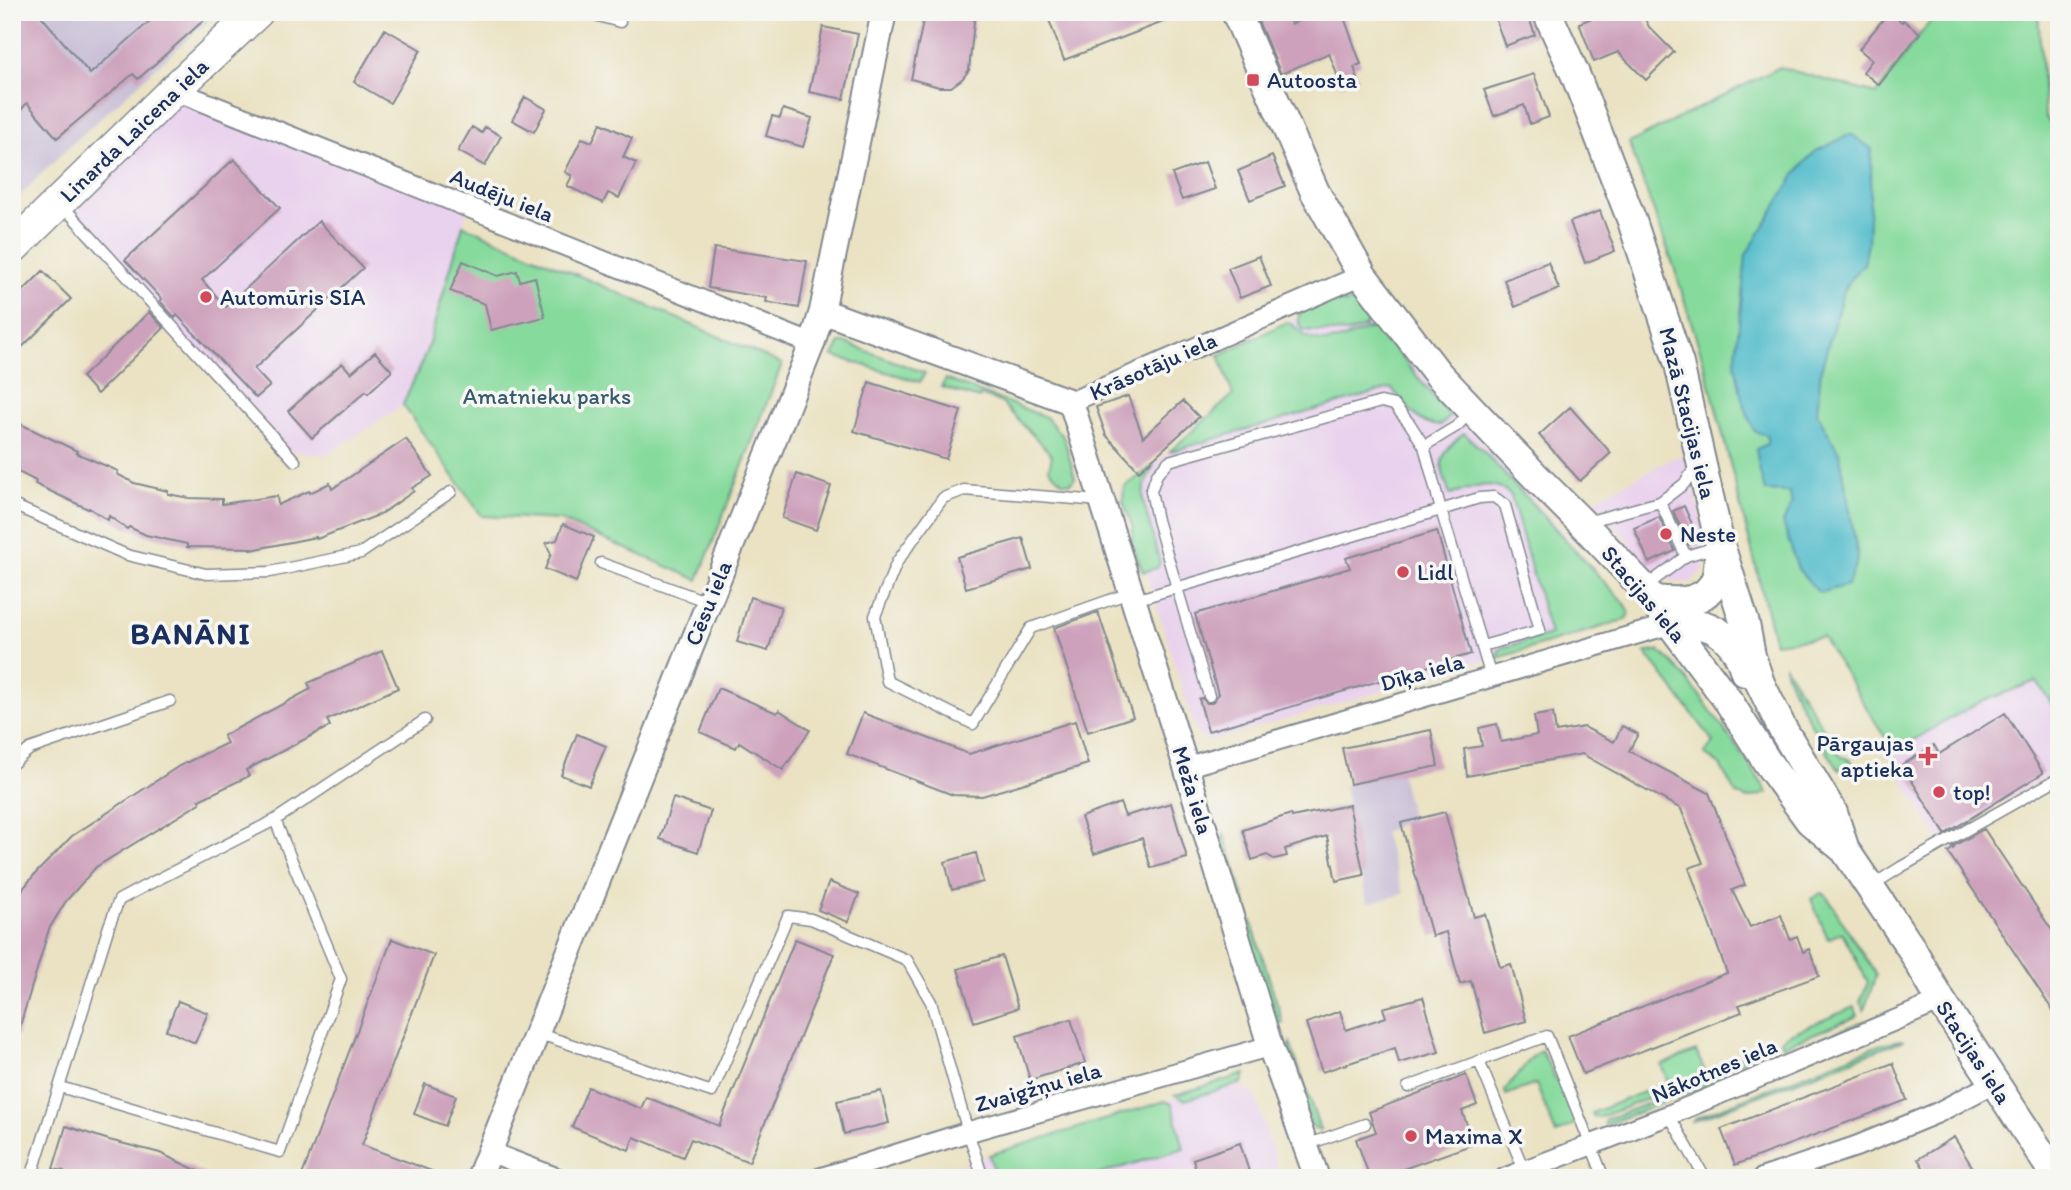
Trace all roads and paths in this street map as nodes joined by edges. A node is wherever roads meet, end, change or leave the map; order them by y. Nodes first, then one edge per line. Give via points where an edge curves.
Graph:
1 (257, 12) edge
2 (584, 12) edge
3 (884, 12) edge
4 (1236, 12) edge
5 (1548, 13) edge
6 (620, 22) dead end
7 (174, 90) junction
8 (59, 202) junction
9 (12, 248) edge
10 (1356, 257) junction
11 (822, 311) junction
12 (811, 344) junction
13 (1070, 402) junction
14 (1472, 410) junction
15 (1424, 446) junction
16 (1701, 459) junction
17 (295, 461) dead end
18 (451, 492) dead end
19 (1100, 501) junction
20 (1660, 502) junction
21 (1441, 510) junction
22 (12, 513) edge
23 (1582, 523) junction
24 (1720, 545) junction
25 (1686, 556) junction
26 (601, 563) dead end
27 (1177, 587) junction
28 (1648, 594) junction
29 (1125, 599) junction
30 (708, 602) junction
31 (1671, 624) junction
32 (1482, 646) junction
33 (1492, 677) junction
34 (1209, 696) dead end
35 (170, 701) dead end
36 (425, 720) dead end
37 (12, 764) edge
38 (1186, 767) junction
39 (1807, 769) junction
40 (2059, 778) edge
41 (275, 820) junction
42 (1845, 850) junction
43 (1870, 887) junction
44 (1941, 1001) junction
45 (537, 1033) junction
46 (1270, 1046) junction
47 (1479, 1062) junction
48 (1994, 1083) junction
49 (60, 1087) junction
50 (1408, 1087) dead end
51 (1670, 1115) junction
52 (1365, 1124) dead end
53 (968, 1132) junction
54 (1305, 1145) junction
55 (1591, 1145) junction
56 (490, 1152) junction
57 (2055, 1168) edge
58 (1524, 1170) junction
59 (31, 1178) edge
60 (479, 1178) edge
61 (557, 1178) edge
62 (820, 1178) edge
63 (983, 1178) edge
64 (1317, 1178) edge
65 (1505, 1178) edge
66 (1604, 1178) edge
67 (1705, 1178) edge
68 (1762, 1178) edge

1 - 7 main road, Linarda Laicena iela
2 - 6 lane
3 - 11 street, Cēsu iela
4 - 10 main road, Stacijas iela via 1315,192
5 - 16 main road, Mazā Stacijas iela via 1632,221 1679,364
7 - 8 main road, Linarda Laicena iela
7 - 12 street, Audēju iela
8 - 9 main road, Linarda Laicena iela
8 - 17 lane
10 - 13 street, Krāsotāju iela
10 - 14 main road, Stacijas iela via 1438,374
11 - 12 street, Cēsu iela
11 - 13 street, Krāsotāju iela
12 - 30 street, Cēsu iela
13 - 19 street, Meža iela
14 - 15 lane via 1457,426
14 - 23 main road, Stacijas iela
15 - 21 lane
15 - 27 lane via 1394,405 1381,402 1169,461 1157,474 1151,491
16 - 20 lane via 1684,485
16 - 24 main road, Mazā Stacijas iela
18 - 22 lane via 361,554 270,572 206,574 127,555 15,506
19 - 29 street, Meža iela
19 - 29 lane via 964,490 943,498 897,562 875,616 887,681 973,724 1031,628
20 - 23 lane
20 - 25 lane
21 - 27 lane
21 - 32 lane
21 - 32 lane via 1479,498 1494,497 1505,505 1539,630
23 - 28 main road, Stacijas iela
24 - 25 lane
24 - 28 main road via 1716,578 1702,596 1689,602
24 - 39 main road, Mazā Stacijas iela via 1760,683
25 - 28 lane
26 - 30 lane
27 - 29 lane
27 - 34 lane
28 - 31 main road, Stacijas iela
29 - 38 street, Meža iela
30 - 45 street, Cēsu iela
31 - 33 street, Dīķa iela
31 - 39 main road via 1703,624 1722,633 1734,646 1766,723
31 - 42 main road, Stacijas iela via 1810,821
32 - 33 lane
33 - 38 street, Dīķa iela
35 - 37 lane via 30,749
36 - 41 lane
38 - 46 street, Meža iela
39 - 42 main road, Mazā Stacijas iela via 1833,813
40 - 43 lane
41 - 49 lane via 119,901
41 - 49 lane via 341,979 280,1152
42 - 43 main road, Stacijas iela
43 - 44 main road, Stacijas iela
44 - 48 main road, Stacijas iela
44 - 51 street, Nākotnes iela
45 - 53 lane via 712,1092 788,915 811,919 907,960 932,1002
45 - 56 street, Cēsu iela
46 - 53 street, Zvaigžņu iela
46 - 54 street, Meža iela
47 - 50 lane
47 - 55 lane via 1547,1036
47 - 58 lane
48 - 57 main road, Stacijas iela
48 - 68 street via 1857,1146
49 - 59 lane
51 - 55 street, Nākotnes iela
51 - 67 lane
52 - 54 lane
53 - 62 street, Zvaigžņu iela
53 - 63 lane
54 - 64 street, Meža iela
55 - 58 street, Nākotnes iela
55 - 66 lane
56 - 60 street, Cēsu iela
56 - 61 street
58 - 65 street, Nākotnes iela

